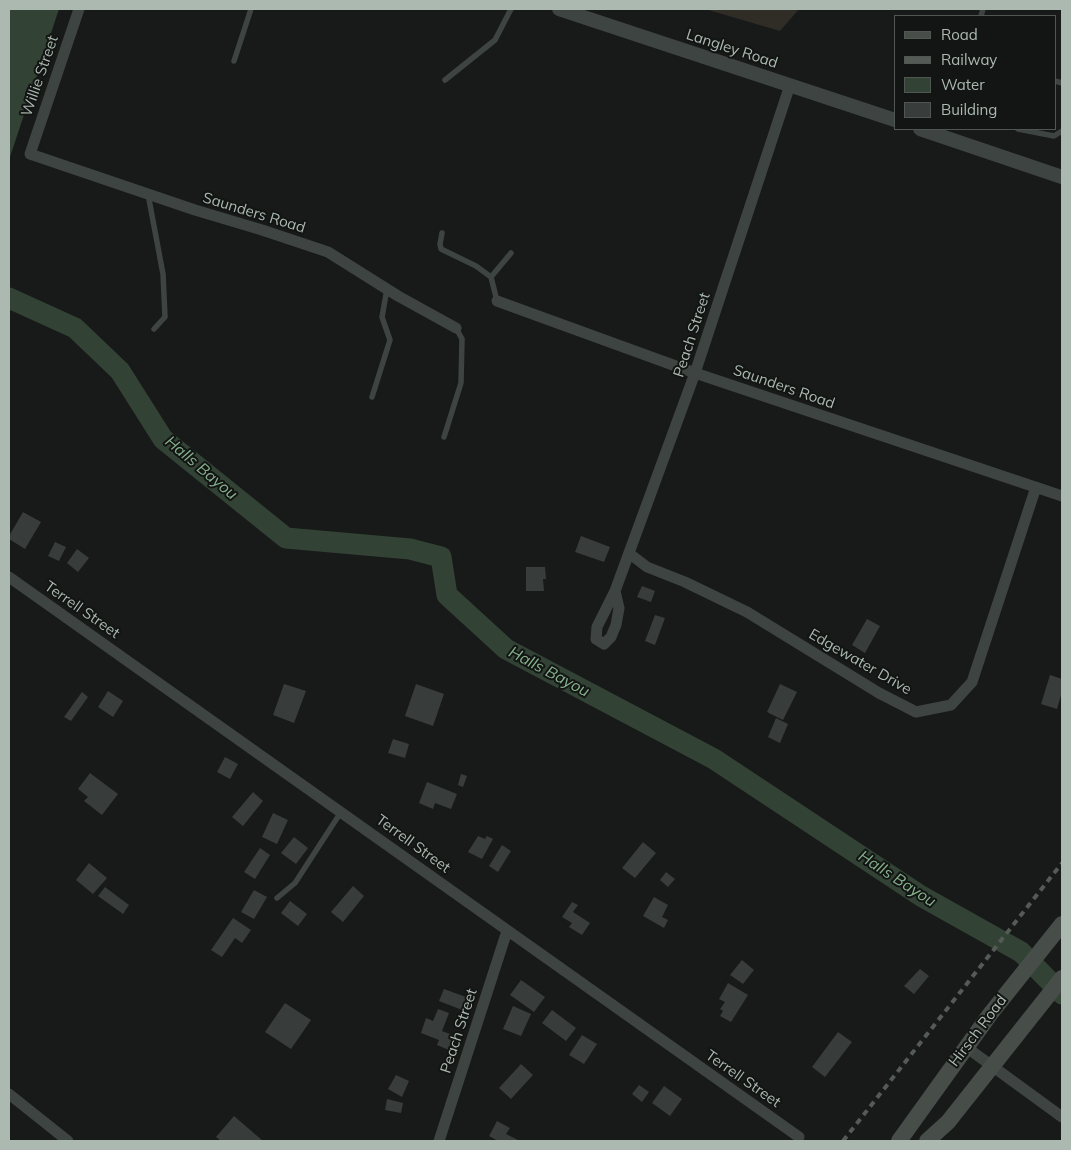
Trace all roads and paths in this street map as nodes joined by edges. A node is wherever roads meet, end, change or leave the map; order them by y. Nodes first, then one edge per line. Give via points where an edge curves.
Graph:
1 (79, 9) edge
2 (251, 9) edge
3 (511, 9) edge
4 (560, 9) edge
5 (234, 61) dead end
6 (445, 80) dead end
7 (790, 85) junction
8 (894, 120) edge
9 (923, 130) edge
10 (1022, 130) edge
11 (1062, 131) edge
12 (30, 154) joint
13 (1062, 177) edge
14 (148, 194) junction
15 (442, 233) dead end
16 (511, 253) dead end
17 (492, 277) junction
18 (387, 289) junction
19 (497, 301) joint
20 (456, 328) joint
21 (154, 329) dead end
22 (696, 373) junction
23 (372, 397) dead end
24 (444, 437) dead end
25 (1036, 488) junction
26 (1062, 496) edge
27 (630, 554) junction
28 (9, 577) edge
29 (615, 591) dead end
30 (341, 812) junction
31 (277, 898) dead end
32 (1062, 924) edge
33 (508, 931) junction
34 (1062, 978) edge
35 (966, 1047) junction
36 (992, 1066) junction
37 (9, 1094) edge
38 (1062, 1117) edge
39 (799, 1137) dead end
40 (68, 1141) edge
41 (439, 1141) edge
42 (898, 1141) edge
43 (927, 1141) edge

1 - 12 street, Willie Street
2 - 5 lane
3 - 6 lane via 495,40
4 - 7 street, Langley Road
7 - 8 street, Langley Road
7 - 22 street, Peach Street
9 - 13 street
10 - 11 lane via 1054,136
12 - 14 street, Saunders Road
14 - 18 street, Saunders Road via 328,252
14 - 21 lane via 163,274 165,317
15 - 17 lane via 441,249
16 - 17 lane
17 - 19 lane
18 - 20 street, Saunders Road
18 - 23 lane via 382,317 390,340
19 - 22 street, Saunders Road
20 - 24 lane via 462,339 461,383
22 - 25 street, Saunders Road
22 - 27 street, Peach Street
25 - 26 street, Saunders Road
25 - 27 street, Edgewater Drive via 972,682 951,705 916,712 747,612 686,582 647,568
27 - 29 street, Peach Street
28 - 30 street, Terrell Street
30 - 31 lane via 295,883
30 - 33 street, Terrell Street
32 - 35 main road, Hirsch Road
33 - 39 street, Terrell Street
33 - 41 street, Peach Street
34 - 36 main road
35 - 36 street
35 - 42 main road, Hirsch Road
36 - 38 street
36 - 43 main road via 948,1122
37 - 40 street

